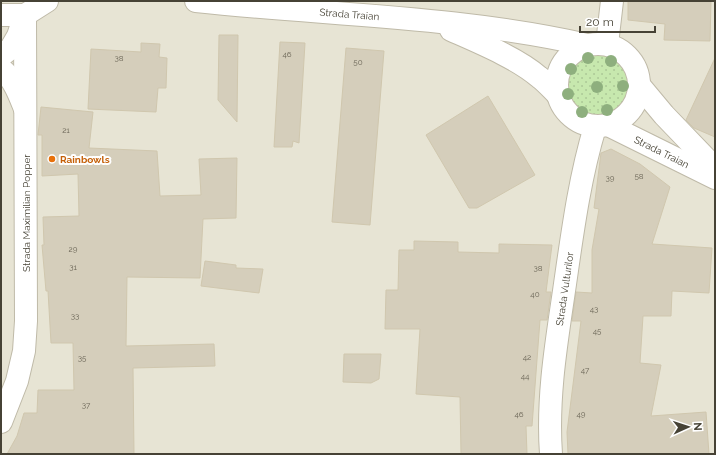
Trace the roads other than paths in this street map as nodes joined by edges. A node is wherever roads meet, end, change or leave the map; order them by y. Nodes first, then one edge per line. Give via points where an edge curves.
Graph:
1 (47, 1) edge
2 (196, 1) edge
3 (612, 1) edge
4 (25, 8) edge
5 (1, 15) edge
6 (431, 22) junction
7 (597, 45) junction
8 (1, 56) edge
9 (1, 69) edge
10 (639, 85) junction
11 (557, 94) junction
12 (25, 109) junction
13 (602, 126) junction
14 (715, 168) edge
15 (715, 178) edge
16 (1, 422) edge
17 (551, 454) edge

1 - 4 street
2 - 6 street, Strada Traian
3 - 7 street
4 - 5 street
4 - 8 street via 18,36 11,48
4 - 12 street, Strada Maximilian Popper
6 - 7 street, Strada Traian via 518,31
6 - 11 street, Strada Traian via 495,50 527,68
7 - 10 street via 619,50 630,59 637,71
7 - 11 street via 575,50 566,58 559,69 556,81
9 - 12 street via 11,78
10 - 13 street via 637,98 621,120
10 - 14 street, Strada Traian
11 - 13 street via 571,117 582,124
12 - 16 street, Strada Maximilian Popper via 24,351 17,381
13 - 15 street, Strada Traian
13 - 17 street, Strada Vulturilor via 588,154 576,212 555,352 549,427

